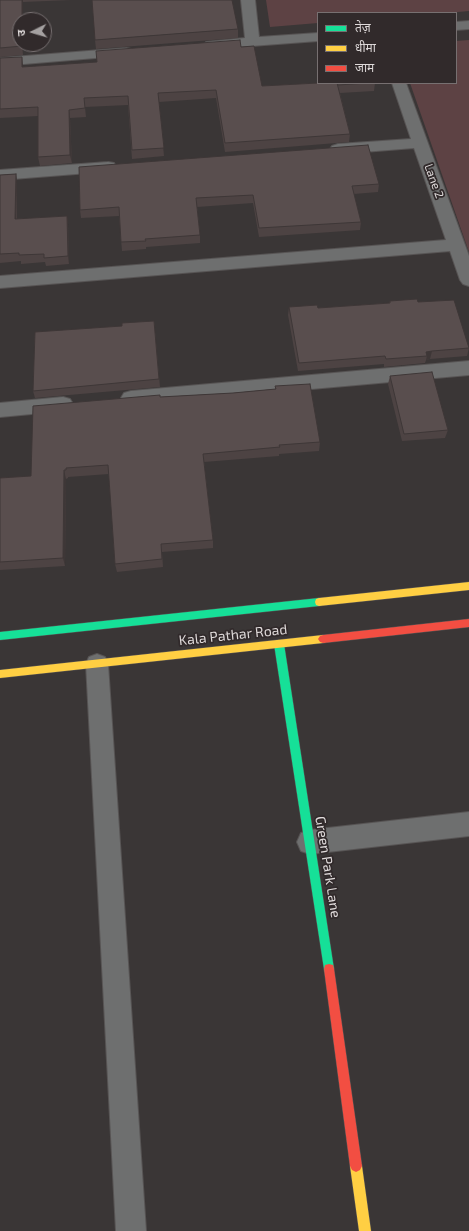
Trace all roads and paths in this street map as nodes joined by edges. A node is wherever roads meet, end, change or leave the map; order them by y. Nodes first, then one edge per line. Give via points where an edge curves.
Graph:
1 (248, 0) edge
2 (457, 26) edge
3 (469, 26) edge
4 (317, 37) edge
5 (252, 42) junction
6 (197, 46) edge
7 (142, 51) edge
8 (0, 62) edge
9 (399, 84) edge
10 (420, 143) junction
11 (326, 150) edge
12 (124, 166) edge
13 (0, 175) edge
14 (456, 245) junction
15 (469, 280) edge
16 (0, 282) edge
17 (469, 368) edge
18 (110, 400) edge
19 (79, 403) edge
20 (0, 410) edge
21 (469, 586) edge
22 (469, 623) edge
23 (0, 636) edge
24 (279, 644) junction
25 (97, 664) junction
26 (0, 674) edge
27 (469, 824) edge
28 (310, 842) junction
29 (131, 1231) edge
30 (365, 1231) edge

1 - 5 street
2 - 3 street
4 - 5 street
5 - 6 street
7 - 8 street
9 - 10 street, Lane 2
10 - 11 street
10 - 14 street, Lane 2
12 - 13 street
14 - 15 street, Lane 2
14 - 16 street
17 - 18 street
19 - 20 street
21 - 23 street, Kala Pathar Road
22 - 24 street, Kala Pathar Road
24 - 25 street, Kala Pathar Road
24 - 28 street, Green Park Lane
25 - 26 street, Kala Pathar Road
25 - 29 street
27 - 28 street
28 - 30 street, Green Park Lane

